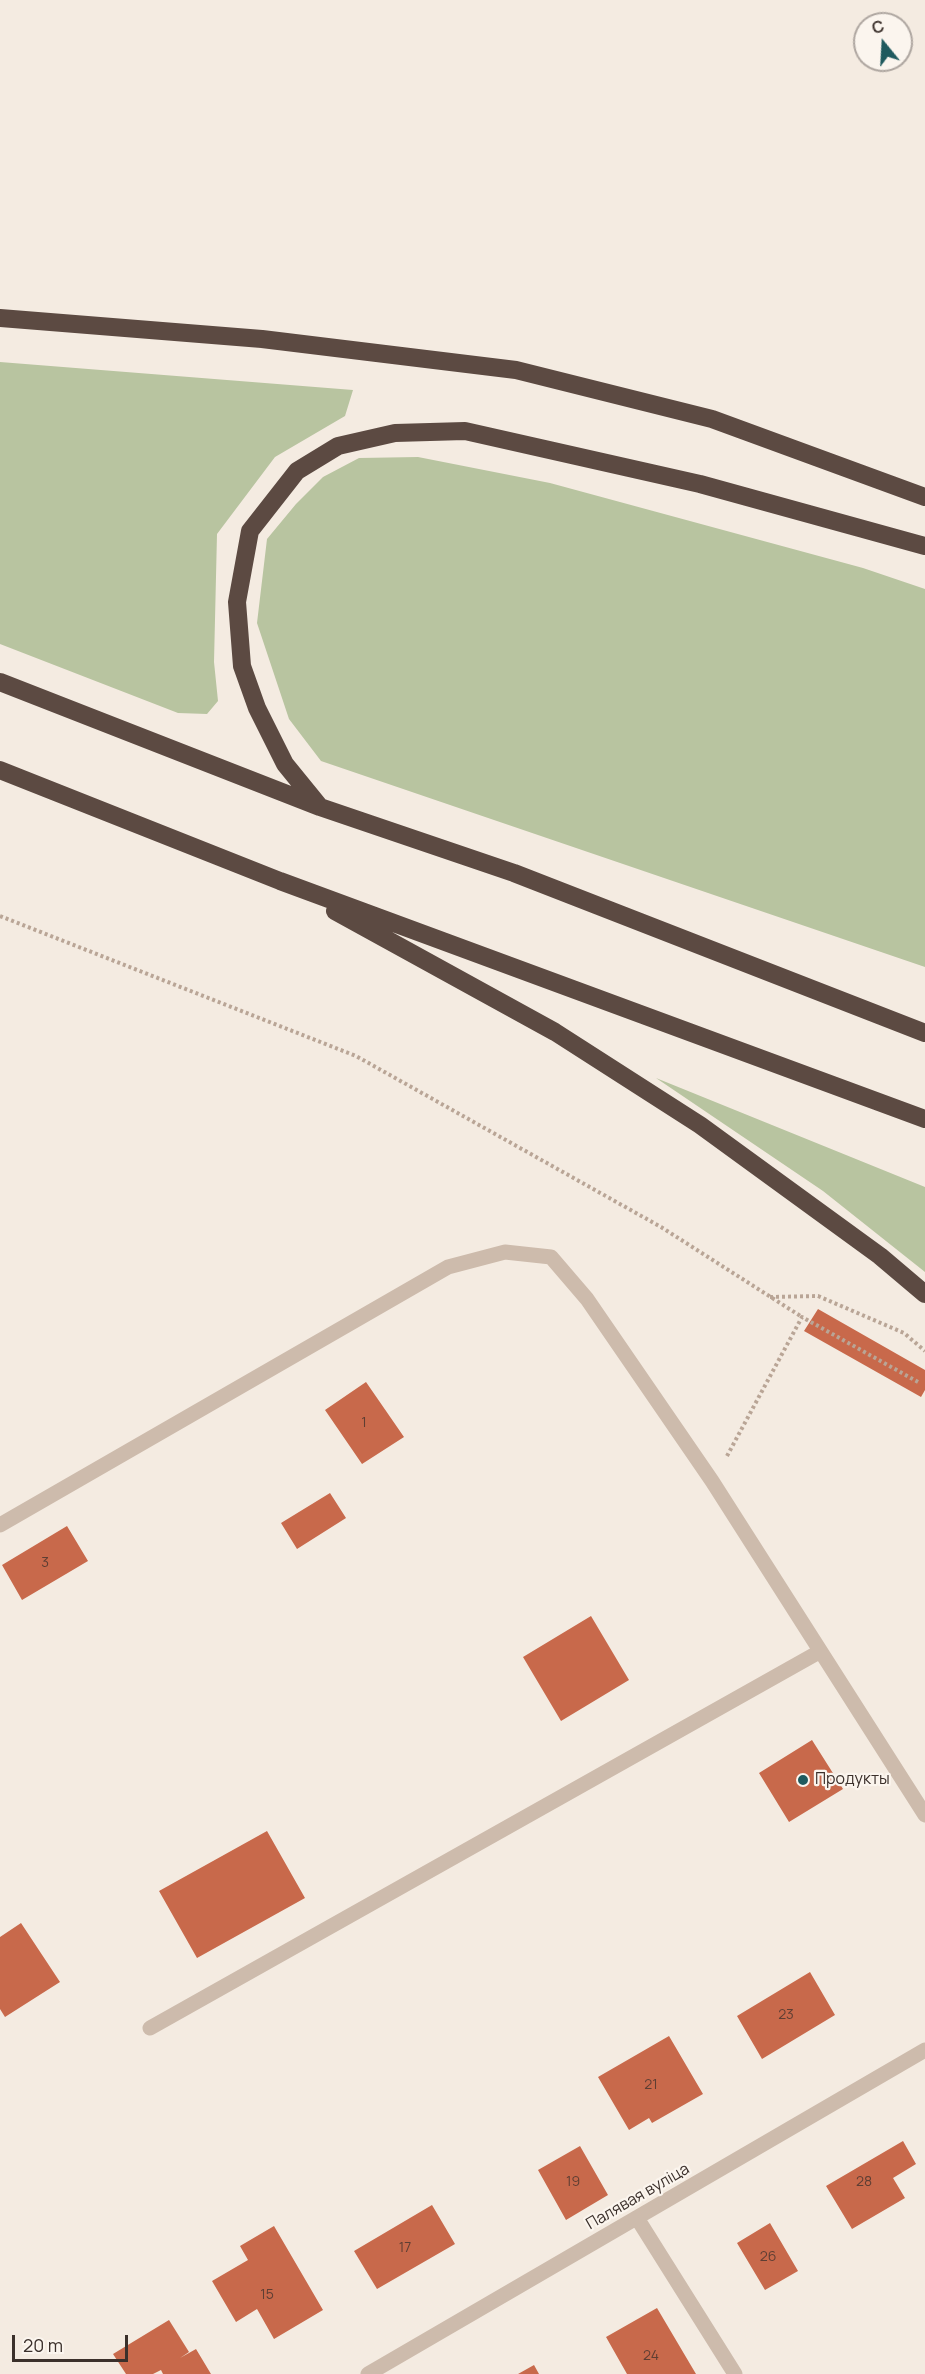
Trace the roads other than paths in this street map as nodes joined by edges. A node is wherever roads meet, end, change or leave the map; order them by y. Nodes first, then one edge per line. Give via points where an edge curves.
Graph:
1 (0, 318) edge
2 (925, 497) edge
3 (925, 546) edge
4 (0, 682) edge
5 (0, 770) edge
6 (320, 807) junction
7 (280, 881) junction
8 (925, 1033) edge
9 (925, 1119) edge
10 (925, 1294) edge
11 (0, 1525) edge
12 (819, 1652) junction
13 (925, 1815) edge
14 (150, 2028) dead end
15 (925, 2050) edge
16 (638, 2218) junction
17 (368, 2374) edge
18 (735, 2374) edge

1 - 2 highway via 262,339 516,370 712,419
3 - 6 highway via 700,484 465,431 395,433 338,446 297,471 250,531 237,602 242,666 257,708 285,764
4 - 6 highway
5 - 7 highway
6 - 8 highway via 514,873
7 - 9 highway
7 - 10 highway via 555,1032 699,1125 880,1256
11 - 12 street via 448,1267 505,1252 551,1257 587,1299 712,1481
12 - 13 street
12 - 14 street
15 - 16 street, Палявая вуліца
16 - 17 street, Палявая вуліца
16 - 18 street

